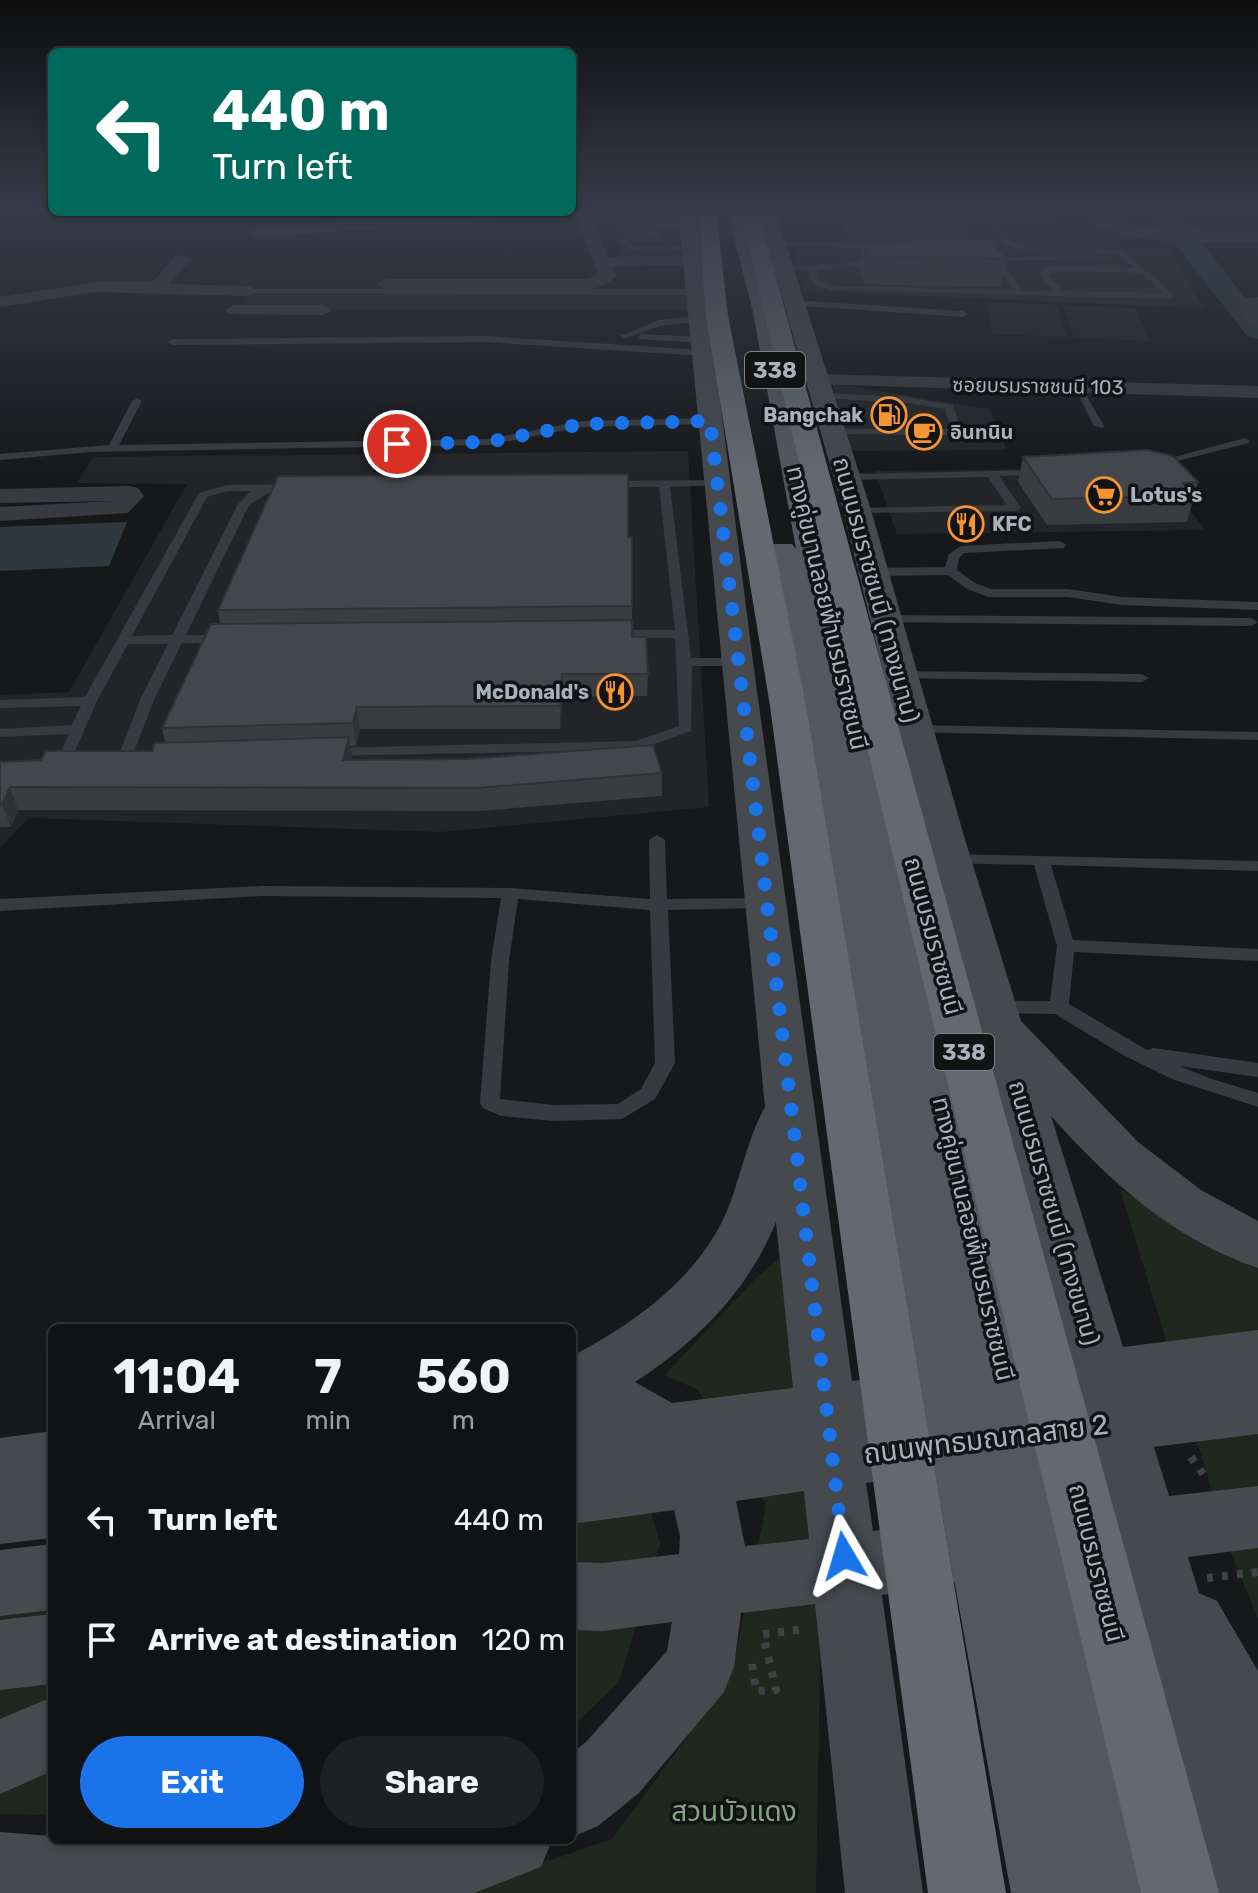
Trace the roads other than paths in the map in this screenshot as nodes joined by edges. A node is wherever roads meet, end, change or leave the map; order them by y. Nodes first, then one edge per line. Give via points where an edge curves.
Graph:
1 (243, 298) edge
2 (688, 298) edge
3 (696, 298) edge
4 (696, 298) edge
5 (700, 298) edge
6 (701, 298) edge
7 (758, 298) edge
8 (762, 298) edge
9 (784, 298) edge
10 (785, 298) edge
11 (785, 298) edge
12 (822, 298) edge
13 (1258, 302) edge
14 (234, 310) junction
15 (323, 310) dead end
16 (963, 314) dead end
17 (1258, 322) edge
18 (458, 330) dead end
19 (238, 332) dead end
20 (624, 336) junction
21 (172, 342) dead end
22 (1076, 386) junction
23 (820, 388) junction
24 (1258, 392) edge
25 (137, 401) dead end
26 (862, 414) junction
27 (710, 421) junction
28 (1099, 426) dead end
29 (833, 432) junction
30 (1245, 441) dead end
31 (112, 449) junction
32 (0, 457) edge
33 (844, 468) junction
34 (1063, 472) edge
35 (1168, 473) edge
36 (992, 474) junction
37 (664, 483) junction
38 (716, 483) junction
39 (587, 484) edge
40 (310, 487) edge
41 (269, 488) junction
42 (0, 496) edge
43 (857, 510) junction
44 (0, 514) edge
45 (1060, 545) dead end
46 (951, 571) junction
47 (874, 572) junction
48 (1258, 606) edge
49 (886, 619) junction
50 (1251, 622) dead end
51 (683, 634) junction
52 (587, 635) edge
53 (238, 639) edge
54 (123, 640) junction
55 (175, 640) junction
56 (685, 662) junction
57 (736, 662) junction
58 (900, 675) junction
59 (1142, 678) dead end
60 (90, 701) junction
61 (0, 704) edge
62 (78, 729) junction
63 (914, 729) junction
64 (0, 733) edge
65 (1258, 736) edge
66 (308, 753) edge
67 (125, 759) edge
68 (65, 762) edge
69 (657, 840) dead end
70 (951, 859) junction
71 (1041, 860) junction
72 (1258, 866) edge
73 (510, 893) junction
74 (766, 903) junction
75 (0, 905) edge
76 (659, 905) junction
77 (1066, 946) junction
78 (1258, 955) edge
79 (1059, 1007) junction
80 (997, 1016) junction
81 (1131, 1052) junction
82 (1258, 1070) edge
83 (789, 1097) junction
84 (1258, 1100) edge
85 (1258, 1246) edge
86 (1258, 1356) edge
87 (576, 1382) edge
88 (576, 1395) edge
89 (1258, 1407) edge
90 (576, 1443) edge
91 (48, 1461) edge
92 (0, 1467) edge
93 (576, 1493) edge
94 (48, 1507) edge
95 (0, 1513) edge
96 (1258, 1517) edge
97 (1155, 1556) junction
98 (48, 1577) edge
99 (0, 1583) edge
100 (582, 1601) edge
101 (48, 1649) edge
102 (0, 1655) edge
103 (48, 1735) edge
104 (1258, 1741) edge
105 (0, 1757) edge
106 (576, 1797) edge
107 (503, 1844) edge
108 (0, 1871) edge
109 (881, 1882) edge
110 (967, 1893) edge
111 (1050, 1893) edge
112 (1126, 1893) edge
113 (1180, 1893) edge
114 (1253, 1893) edge

1 - 14 street
2 - 21 lane via 485,339
3 - 20 lane
4 - 20 lane via 659,323
5 - 27 main road, 338
6 - 110 highway, 338 via 788,706
7 - 111 main road, ทางคู่ขนานลอยฟ้าบรมราชชนนี / 338 via 820,744
8 - 112 main road, ทางคู่ขนานลอยฟ้าบรมราชชนนี / 338 via 810,546
9 - 113 highway, ถนนบรมราชชนนี / 338 via 890,773
10 - 23 main road, ถนนบรมราชชนนี (ทางขนาน) / 338
11 - 33 highway
12 - 16 lane
13 - 17 street via 1247,308
14 - 15 street
14 - 19 street via 245,315
18 - 20 lane
22 - 23 street, ซอยบรมราชชนนี 103
22 - 24 street, ซอยบรมราชชนนี 103
22 - 28 lane
23 - 26 lane
23 - 29 main road, ถนนบรมราชชนนี (ทางขนาน) / 338
25 - 31 lane
26 - 26 lane via 907,400 949,407 957,432
26 - 29 lane
27 - 31 lane via 582,424 488,442
27 - 38 main road, 338
29 - 33 main road, ถนนบรมราชชนนี (ทางขนาน) / 338
30 - 35 lane via 1135,470
31 - 32 lane
33 - 36 lane
33 - 43 main road, ถนนบรมราชชนนี (ทางขนาน) / 338
34 - 36 lane
36 - 43 lane via 1015,508
37 - 38 lane
37 - 39 lane
37 - 51 lane
38 - 57 main road, 338
40 - 41 lane
41 - 54 lane via 227,488 203,495
41 - 55 lane via 254,492 244,504
42 - 44 street via 132,496 119,508
43 - 47 main road, ถนนบรมราชชนนี (ทางขนาน) / 338
45 - 46 lane via 961,550 953,557
46 - 47 lane
46 - 48 lane via 989,593
47 - 49 main road, ถนนบรมราชชนนี (ทางขนาน) / 338
49 - 50 lane
49 - 58 main road, ถนนบรมราชชนนี (ทางขนาน) / 338
51 - 52 lane
51 - 56 lane
53 - 55 lane
54 - 55 lane
54 - 60 lane
55 - 67 lane
56 - 57 lane
56 - 66 lane via 686,728 638,745
57 - 74 main road, 338
58 - 59 lane
58 - 63 main road, ถนนบรมราชชนนี (ทางขนาน) / 338
60 - 61 lane
60 - 62 lane
62 - 64 lane
62 - 68 lane
63 - 65 lane
63 - 70 main road, ถนนบรมราชชนนี (ทางขนาน) / 338
69 - 76 lane
70 - 71 lane
70 - 80 main road, ถนนบรมราชชนนี (ทางขนาน) / 338
71 - 72 lane
71 - 77 lane
73 - 75 lane via 262,891
73 - 76 lane
73 - 76 lane via 498,975 490,1103 554,1113 622,1111 648,1094 665,1063
74 - 76 lane
74 - 83 main road, 338
77 - 78 lane
77 - 79 lane
79 - 80 lane
79 - 81 lane
80 - 85 main road via 1101,1141 1140,1177 1189,1212
80 - 97 main road, ถนนบรมราชชนนี (ทางขนาน) / 338
81 - 82 lane
81 - 84 lane via 1193,1080
83 - 87 main road via 765,1185 727,1264 647,1341 596,1375
83 - 109 main road, 338
86 - 90 main road
88 - 106 main road via 601,1396 632,1409 683,1448 700,1484 713,1536 699,1667 623,1756
89 - 93 main road, ถนนพุทธมณฑลสาย 2 via 801,1460
91 - 92 main road
94 - 95 main road
96 - 100 main road
97 - 104 main road
97 - 114 main road, ถนนบรมราชชนนี (ทางขนาน) / 338
98 - 99 main road
101 - 102 main road
103 - 105 main road
107 - 108 main road via 405,1880 96,1878

